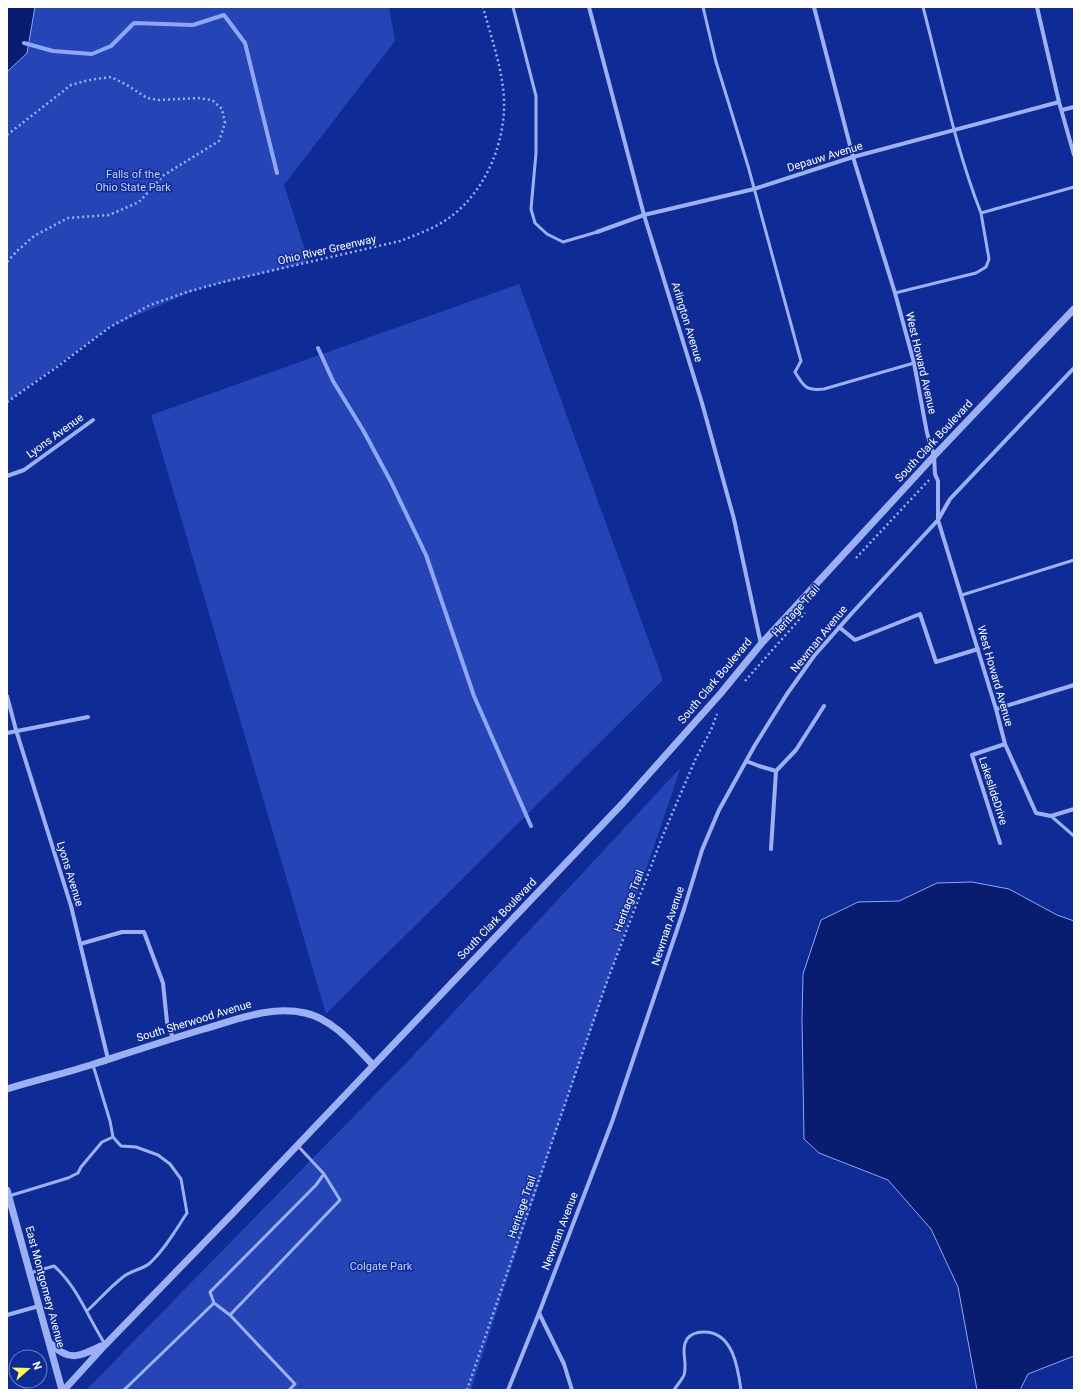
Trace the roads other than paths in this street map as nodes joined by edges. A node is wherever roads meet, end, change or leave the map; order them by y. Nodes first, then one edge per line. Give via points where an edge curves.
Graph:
1 (513, 7) edge
2 (589, 7) edge
3 (703, 7) edge
4 (814, 7) edge
5 (923, 7) edge
6 (1037, 7) edge
7 (1059, 102) junction
8 (1074, 107) edge
9 (1062, 110) junction
10 (955, 130) junction
11 (1074, 155) edge
12 (853, 157) junction
13 (1074, 187) edge
14 (754, 189) junction
15 (981, 213) junction
16 (644, 216) junction
17 (597, 232) joint
18 (895, 293) junction
19 (1074, 309) edge
20 (914, 362) junction
21 (1074, 368) edge
22 (93, 420) dead end
23 (934, 456) junction
24 (7, 476) edge
25 (938, 520) junction
26 (1074, 560) edge
27 (962, 595) junction
28 (839, 628) junction
29 (761, 644) junction
30 (978, 649) junction
31 (1074, 685) edge
32 (7, 696) edge
33 (824, 706) dead end
34 (996, 709) junction
35 (88, 717) dead end
36 (16, 730) junction
37 (7, 733) edge
38 (1005, 744) junction
39 (746, 761) junction
40 (776, 771) junction
41 (1074, 809) edge
42 (1050, 816) junction
43 (1074, 836) edge
44 (1000, 843) dead end
45 (771, 849) dead end
46 (80, 944) junction
47 (173, 1038) junction
48 (108, 1059) junction
49 (93, 1064) junction
50 (373, 1066) junction
51 (7, 1089) edge
52 (113, 1137) junction
53 (297, 1145) junction
54 (324, 1174) junction
55 (8, 1193) edge
56 (30, 1273) junction
57 (214, 1303) junction
58 (39, 1306) junction
59 (87, 1312) junction
60 (538, 1313) junction
61 (7, 1315) edge
62 (230, 1315) junction
63 (49, 1342) junction
64 (105, 1345) junction
65 (63, 1390) edge
66 (124, 1390) edge
67 (289, 1390) edge
68 (508, 1390) edge
69 (572, 1390) edge
70 (674, 1390) edge
71 (740, 1390) edge

1 - 17 lane via 536,96 536,153 531,209 535,223 547,234 563,242
2 - 16 street, Arlington Avenue
3 - 14 lane via 716,62
4 - 12 street, West Howard Avenue
5 - 10 lane
6 - 7 street
7 - 9 street
7 - 10 street, Depauw Avenue
8 - 9 street
9 - 11 street
10 - 12 street, Depauw Avenue
10 - 15 lane
12 - 14 street, Depauw Avenue
12 - 18 street, West Howard Avenue
13 - 15 lane
14 - 16 street, Depauw Avenue
14 - 20 lane via 801,361 795,372 802,384 812,390 824,389
15 - 18 lane via 989,259 986,267 976,273
16 - 17 street, Depauw Avenue
16 - 29 street, Arlington Avenue via 702,402 734,519
18 - 20 street, West Howard Avenue
19 - 23 street, South Clark Boulevard
20 - 23 street, West Howard Avenue via 927,433
21 - 25 street via 950,499
22 - 24 street, Lyons Avenue via 24,470
23 - 25 street, West Howard Avenue via 938,481
23 - 29 street, South Clark Boulevard
25 - 27 street, West Howard Avenue
25 - 28 street, Newman Avenue
26 - 27 lane
27 - 30 street, West Howard Avenue
28 - 30 street via 855,640 920,614 936,662
28 - 39 street, Newman Avenue via 814,656 787,694
29 - 50 street, South Clark Boulevard via 623,803
30 - 34 street, West Howard Avenue
31 - 34 street
32 - 36 street, Lyons Avenue
33 - 40 street via 796,750
34 - 38 street, West Howard Avenue
35 - 36 street
36 - 37 street
36 - 46 street, Lyons Avenue via 71,906
38 - 42 street, West Howard Avenue via 1036,813
38 - 44 street, LakeslideDrive via 972,755
39 - 40 street
39 - 60 street, Newman Avenue via 719,810 702,850 612,1122
40 - 45 street
41 - 42 street
42 - 43 lane
46 - 47 street via 122,932 144,932 163,983 167,1022
46 - 48 street, Lyons Avenue
47 - 48 street, South Sherwood Avenue
47 - 50 street, South Sherwood Avenue via 258,1014 282,1011 305,1013 328,1022
48 - 49 street, South Sherwood Avenue
49 - 51 street, South Sherwood Avenue
49 - 52 lane
50 - 53 street, South Clark Boulevard
52 - 55 lane via 102,1142 78,1174
52 - 59 lane via 121,1146 136,1147 158,1155 170,1164 182,1179 186,1213 169,1240 149,1263 123,1276
53 - 54 lane
53 - 64 street, South Clark Boulevard
54 - 57 lane via 210,1292
54 - 62 lane via 340,1200
55 - 56 street, East Montgomery Avenue
56 - 58 street, East Montgomery Avenue
56 - 59 lane via 54,1266 71,1285
57 - 62 lane
57 - 66 lane
58 - 61 street
58 - 63 street, East Montgomery Avenue
59 - 64 lane
60 - 68 street, Newman Avenue
60 - 69 street via 564,1364
62 - 67 lane via 295,1384
63 - 64 street via 58,1351 69,1356 86,1354
63 - 65 street, East Montgomery Avenue
64 - 65 street, South Clark Boulevard
70 - 71 lane via 684,1375 684,1346 688,1337 697,1332 709,1332 719,1336 729,1345 734,1355

